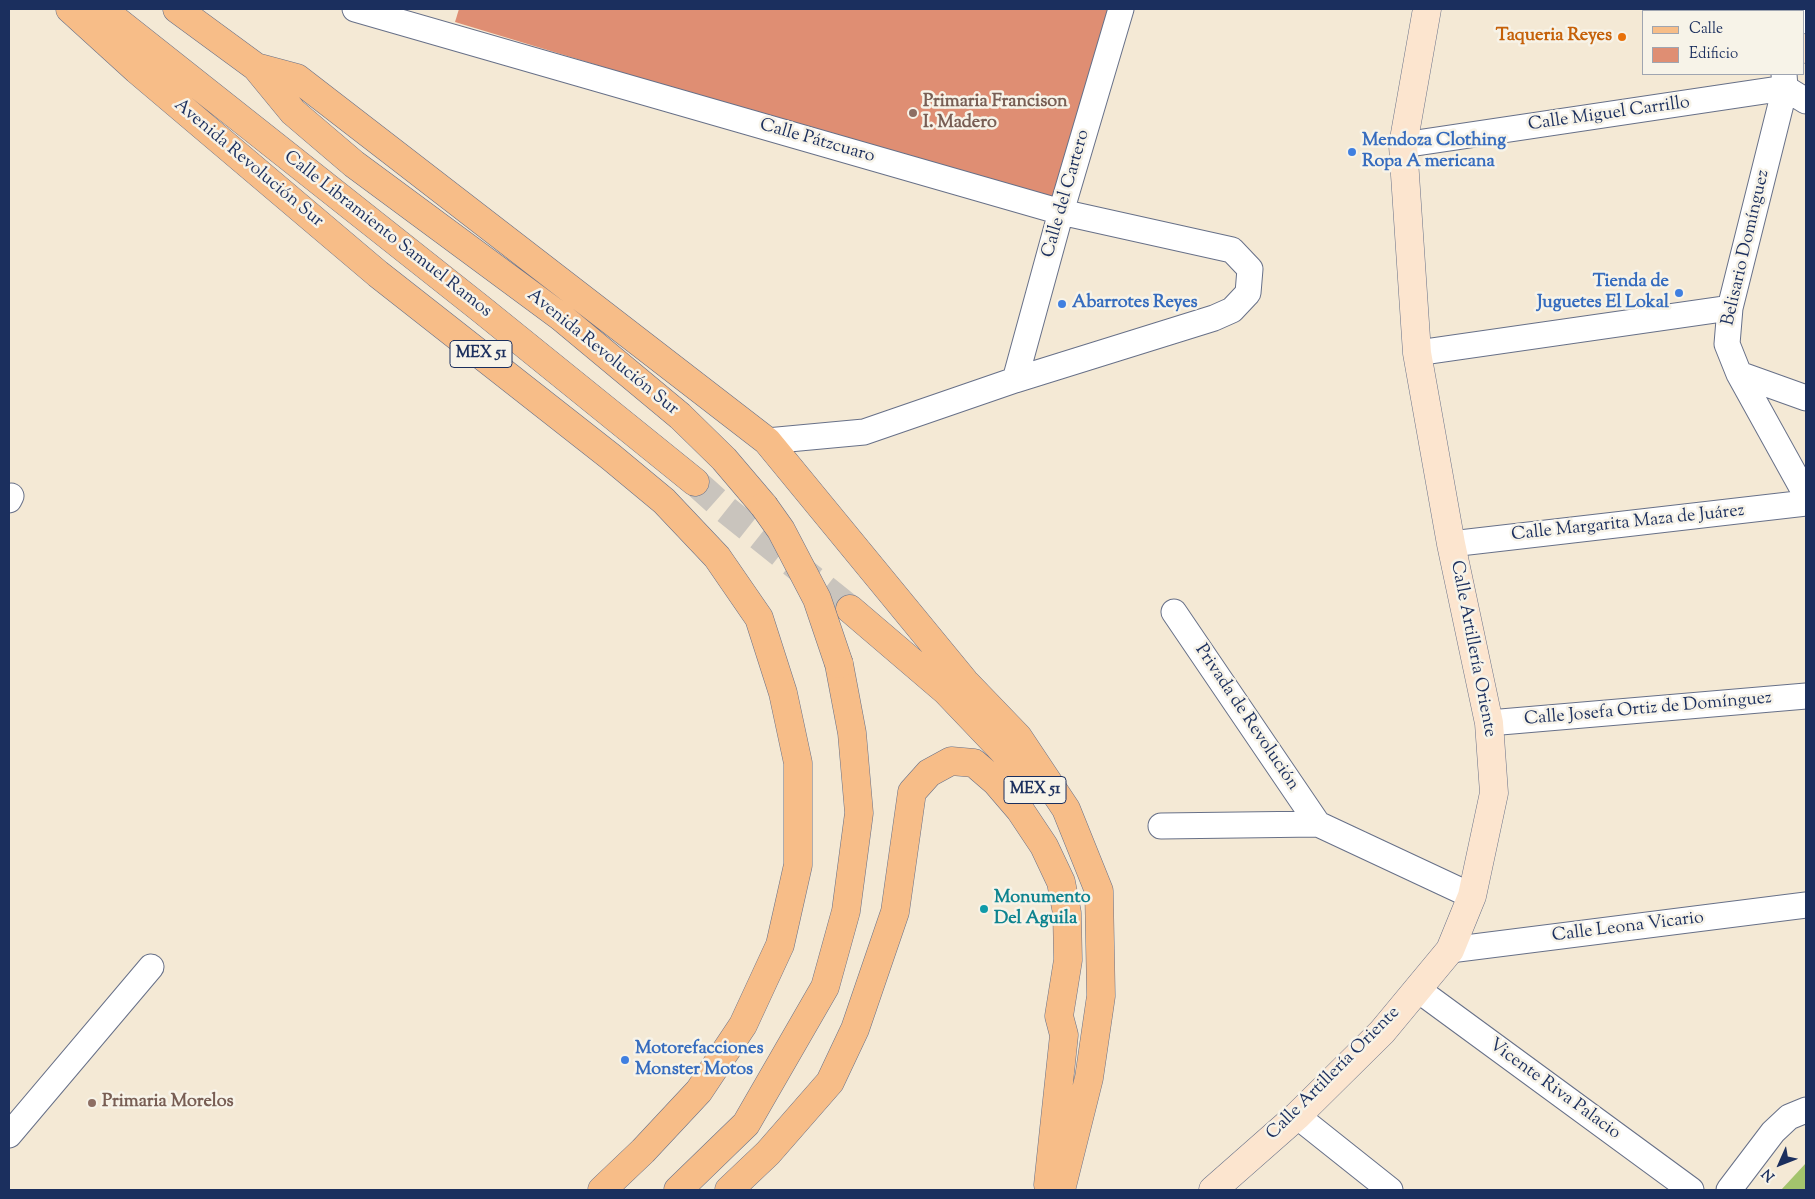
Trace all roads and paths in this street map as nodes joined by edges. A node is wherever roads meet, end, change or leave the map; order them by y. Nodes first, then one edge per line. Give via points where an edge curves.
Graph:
1 (70, 9) edge
2 (102, 9) edge
3 (177, 9) edge
4 (356, 9) edge
5 (1121, 9) edge
6 (1427, 9) edge
7 (256, 67) junction
8 (1784, 81) edge
9 (1806, 102) edge
10 (1403, 145) junction
11 (1061, 212) junction
12 (1730, 308) junction
13 (1416, 353) junction
14 (1739, 374) junction
15 (1016, 380) junction
16 (1806, 398) edge
17 (767, 441) junction
18 (695, 482) tunnel mouth
19 (1806, 495) edge
20 (1806, 503) edge
21 (1451, 544) junction
22 (850, 609) tunnel mouth
23 (1174, 612) dead end
24 (1806, 696) edge
25 (1489, 723) junction
26 (1318, 824) junction
27 (1161, 826) dead end
28 (1472, 896) junction
29 (1806, 905) edge
30 (1450, 950) junction
31 (151, 967) dead end
32 (1417, 989) junction
33 (1064, 1035) junction
34 (1798, 1113) edge
35 (1297, 1116) junction
36 (9, 1135) edge
37 (602, 1190) edge
38 (678, 1190) edge
39 (729, 1190) edge
40 (1047, 1190) edge
41 (1061, 1190) edge
42 (1213, 1190) edge
43 (1390, 1190) edge
44 (1690, 1190) edge
45 (1729, 1190) edge

1 - 37 main road, Avenida Revolución Sur / MEX 51 via 137,70 378,274 611,456 664,502 717,557 759,618 783,692 798,763 798,865 780,945 743,1025 699,1091
2 - 18 main road, Calle Libramiento Samuel Ramos / MEX 51
3 - 7 main road, Avenida Revolución Sur
4 - 11 street, Calle Pátzcuaro
5 - 11 street, Calle del Cartero
6 - 10 street, Calle Artillería Oriente
7 - 17 main road via 297,78
7 - 38 main road, Avenida Revolución Sur, bridge via 293,112 354,164 561,317 680,416 724,459 764,506 781,530 817,599 839,664 852,733 859,813 846,910 825,987 746,1124
8 - 9 street
8 - 10 street, Calle Miguel Carrillo
8 - 12 street, Belisario Domínguez
10 - 13 street, Calle Artillería Oriente
11 - 15 street, Calle del Cartero
11 - 15 street, Calle Pátzcuaro via 1232,250 1250,269 1248,293 1232,310 1214,318
12 - 13 street
12 - 14 street, Belisario Domínguez via 1727,344
13 - 21 street, Calle Artillería Oriente
14 - 16 street
14 - 19 street, Belisario Domínguez
15 - 17 street via 864,432
17 - 41 main road via 965,682 1018,737 1066,809 1099,891 1101,996 1089,1078
20 - 21 street, Calle Margarita Maza de Juárez
21 - 25 street, Calle Artillería Oriente
22 - 33 main road, MEX 51 via 946,692 1028,777 1061,837 1081,900 1084,984 1076,1022
23 - 26 street, Privada de Revolución
24 - 25 street, Calle Josefa Ortiz de Domínguez
25 - 28 street, Calle Artillería Oriente via 1494,793
26 - 27 street
26 - 28 street
28 - 30 street, Calle Artillería Oriente
29 - 30 street, Calle Leona Vicario
30 - 32 street, Calle Artillería Oriente
31 - 36 street
32 - 35 street, Calle Artillería Oriente via 1382,1032
32 - 44 street, Vicente Riva Palacio
33 - 39 main road via 1059,1016 1068,960 1067,913 1061,882 1044,846 996,782 974,763 951,761 929,773 912,792 895,912 855,1029 830,1082 768,1153
33 - 40 main road
34 - 45 street via 1773,1132
35 - 42 street, Calle Artillería Oriente
35 - 43 street

